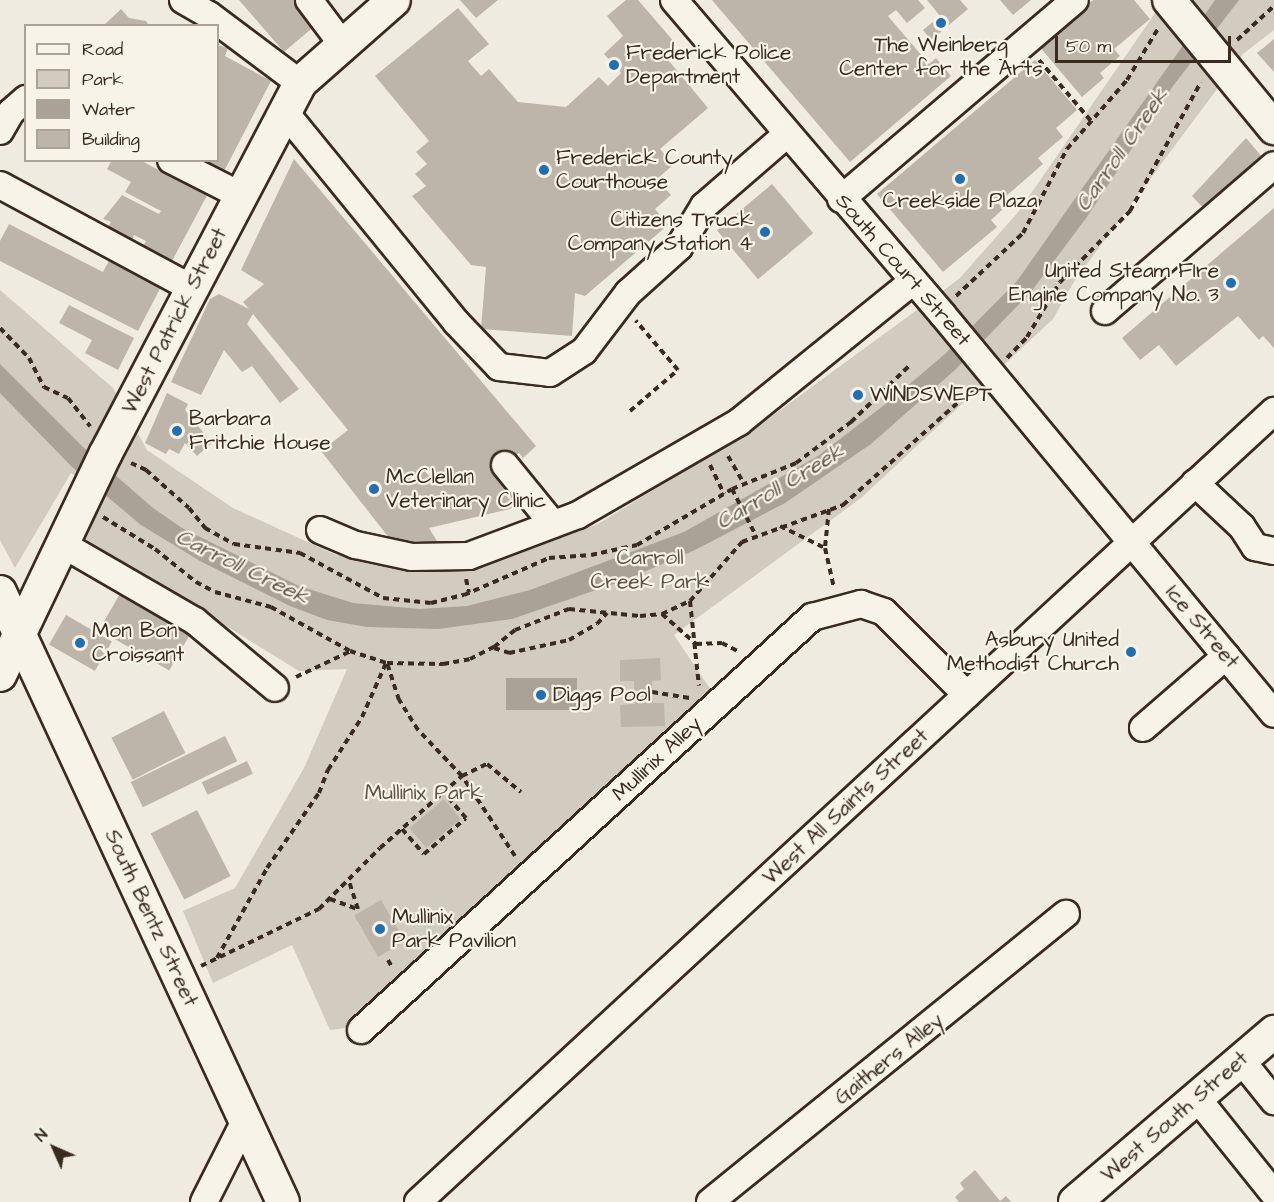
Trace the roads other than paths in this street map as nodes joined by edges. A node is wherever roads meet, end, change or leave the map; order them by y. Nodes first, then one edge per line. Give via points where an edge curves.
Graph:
1 (183, 0) edge
2 (309, 0) edge
3 (394, 0) edge
4 (674, 0) edge
5 (1075, 0) edge
6 (1176, 9) edge
7 (217, 24) edge
8 (219, 26) edge
9 (342, 44) junction
10 (300, 83) junction
11 (24, 101) edge
12 (284, 111) junction
13 (1274, 128) edge
14 (0, 131) edge
15 (786, 134) junction
16 (175, 162) edge
17 (1274, 165) edge
18 (0, 185) edge
19 (240, 195) junction
20 (842, 199) junction
21 (912, 282) junction
22 (191, 288) junction
23 (1105, 311) dead end
24 (1274, 411) edge
25 (505, 465) dead end
26 (1195, 483) junction
27 (554, 524) junction
28 (320, 530) dead end
29 (1131, 541) junction
30 (62, 544) junction
31 (1274, 551) edge
32 (0, 592) edge
33 (20, 633) junction
34 (1226, 656) junction
35 (0, 675) edge
36 (276, 687) road end
37 (967, 695) junction
38 (1274, 714) edge
39 (1143, 728) dead end
40 (1066, 914) dead end
41 (361, 1030) dead end
42 (1274, 1032) edge
43 (1241, 1060) junction
44 (1197, 1098) junction
45 (1274, 1101) edge
46 (246, 1119) junction
47 (1274, 1194) edge
48 (204, 1202) edge
49 (283, 1202) edge
50 (418, 1202) edge
51 (710, 1202) edge
52 (1075, 1202) edge

1 - 7 street
2 - 9 street
3 - 9 main road, West Patrick Street
4 - 15 street, South Court Street
5 - 20 street via 932,107
6 - 13 main road
8 - 10 street
9 - 10 main road, West Patrick Street
10 - 12 main road, West Patrick Street
11 - 14 street via 11,112
12 - 15 street via 456,322 499,367 550,373 584,351 623,299 679,247 704,206
12 - 19 main road, West Patrick Street
15 - 20 street, South Court Street
16 - 19 street
17 - 23 street
18 - 22 street
19 - 22 main road, West Patrick Street
20 - 21 street, South Court Street
21 - 27 street via 739,422 578,515
21 - 29 street, South Court Street
22 - 30 main road, West Patrick Street via 98,445 81,503
24 - 26 street, West All Saints Street
25 - 27 street
26 - 29 street, West All Saints Street
26 - 31 street via 1242,527 1255,547
27 - 28 street via 461,556 412,557 356,545
29 - 34 street, Ice Street
29 - 37 street, West All Saints Street
30 - 33 main road, West Patrick Street
30 - 36 street via 195,621
32 - 33 main road, South Bentz Street
33 - 35 main road, West Patrick Street
33 - 46 main road, South Bentz Street via 31,664
34 - 38 street, Ice Street
34 - 39 street
37 - 41 street, Mullinix Alley via 884,612 861,604 812,617
37 - 50 street, West All Saints Street
40 - 51 street, Gaithers Alley
42 - 43 main road, West South Street
43 - 44 main road, West South Street
43 - 45 street
44 - 47 street
44 - 52 main road, West South Street
46 - 48 street
46 - 49 main road, South Bentz Street

